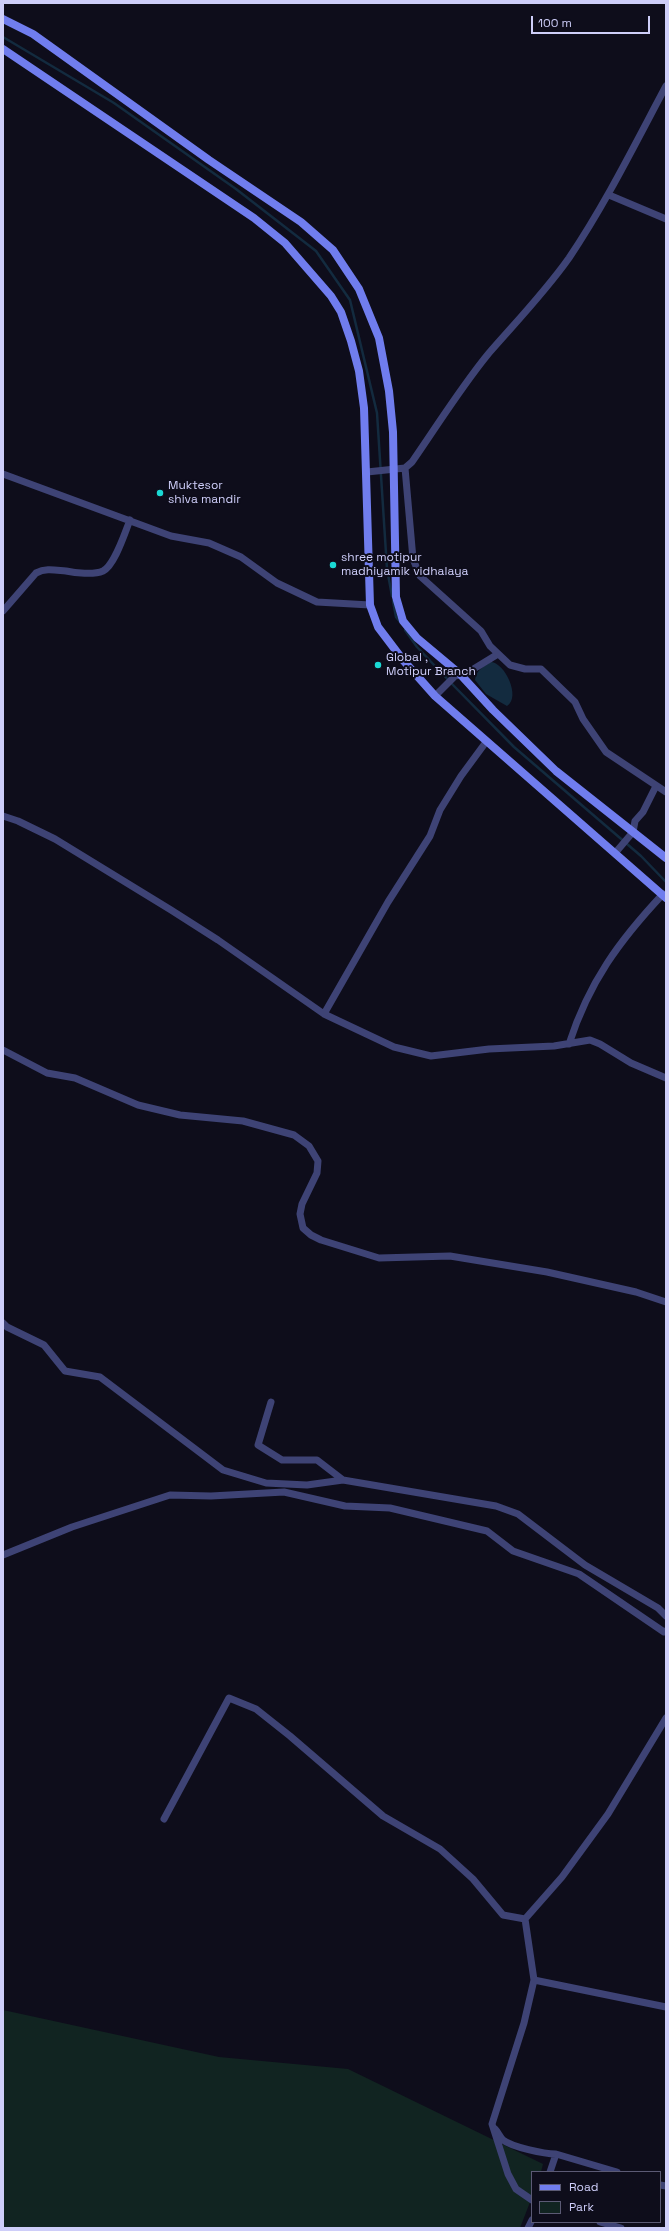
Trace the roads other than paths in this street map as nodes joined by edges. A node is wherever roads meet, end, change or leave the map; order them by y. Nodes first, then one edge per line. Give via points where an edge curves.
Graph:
1 (3, 19) edge
2 (3, 49) edge
3 (666, 86) edge
4 (609, 195) junction
5 (666, 219) edge
6 (406, 468) junction
7 (390, 470) junction
8 (371, 472) junction
9 (3, 474) edge
10 (130, 520) junction
11 (370, 605) junction
12 (3, 611) edge
13 (498, 654) junction
14 (457, 675) junction
15 (435, 696) junction
16 (486, 742) junction
17 (656, 786) junction
18 (666, 792) edge
19 (3, 816) edge
20 (633, 832) junction
21 (616, 852) junction
22 (666, 858) edge
23 (664, 896) edge
24 (324, 1014) junction
25 (569, 1044) junction
26 (3, 1050) edge
27 (666, 1078) edge
28 (666, 1302) edge
29 (3, 1323) edge
30 (270, 1402) dead end
31 (343, 1480) junction
32 (3, 1555) edge
33 (666, 1616) edge
34 (666, 1631) edge
35 (666, 1718) edge
36 (164, 1819) dead end
37 (525, 1919) junction
38 (534, 1980) junction
39 (666, 2007) edge
40 (492, 2124) junction
41 (556, 2154) junction
42 (550, 2171) edge
43 (614, 2171) edge
44 (531, 2199) edge
45 (604, 2223) edge
46 (621, 2228) edge

1 - 7 main road via 33,34 208,160 301,222 333,250 359,289 379,338 389,391 392,432
2 - 8 main road via 254,218 285,243 305,265 341,312 351,341 359,370
3 - 4 street
4 - 5 street
4 - 6 street via 568,258 515,326 489,354
6 - 7 street
6 - 13 street via 413,559 420,576 482,631
7 - 8 street
7 - 14 main road via 396,597 403,621 417,638
8 - 11 main road via 366,504
9 - 10 street
10 - 11 street via 171,536 208,543 241,557 277,583 317,602
10 - 12 street via 108,567 102,571 41,570
11 - 15 main road via 378,627
13 - 14 street via 482,665
13 - 17 street via 510,665 525,669 541,669 575,702 583,719 606,752
14 - 15 street
14 - 20 main road via 556,771
15 - 16 main road
16 - 21 main road
16 - 24 street via 440,810 430,836 388,902
17 - 18 street
17 - 20 street via 643,812 635,821
19 - 24 street via 55,839 164,906 218,940
20 - 21 street
20 - 22 main road
21 - 23 main road
23 - 25 street via 640,918 606,962 589,993
24 - 25 street via 394,1047 431,1056
25 - 27 street via 590,1040 631,1063
26 - 28 street via 47,1073 75,1078 138,1105 180,1115 243,1121 294,1135 309,1146 318,1161 317,1173 300,1214 303,1228 321,1240 379,1258 450,1256 548,1272 636,1292
29 - 31 street via 44,1345 66,1371 100,1378 223,1470 266,1483 307,1485
30 - 31 street via 258,1445 282,1460 317,1460
31 - 33 street via 496,1506 518,1514 585,1565 658,1608
32 - 34 street via 72,1527 170,1495 211,1496 284,1492 345,1506 390,1508 487,1531 513,1551 579,1574
35 - 37 street via 608,1814 562,1877
36 - 37 street via 229,1698 256,1709 383,1816 440,1849 473,1879 503,1916
37 - 38 street
38 - 39 street
38 - 40 street via 524,2023
40 - 41 street via 503,2140 546,2154
40 - 44 street via 508,2174 516,2189
41 - 42 street
41 - 43 street
45 - 46 street

